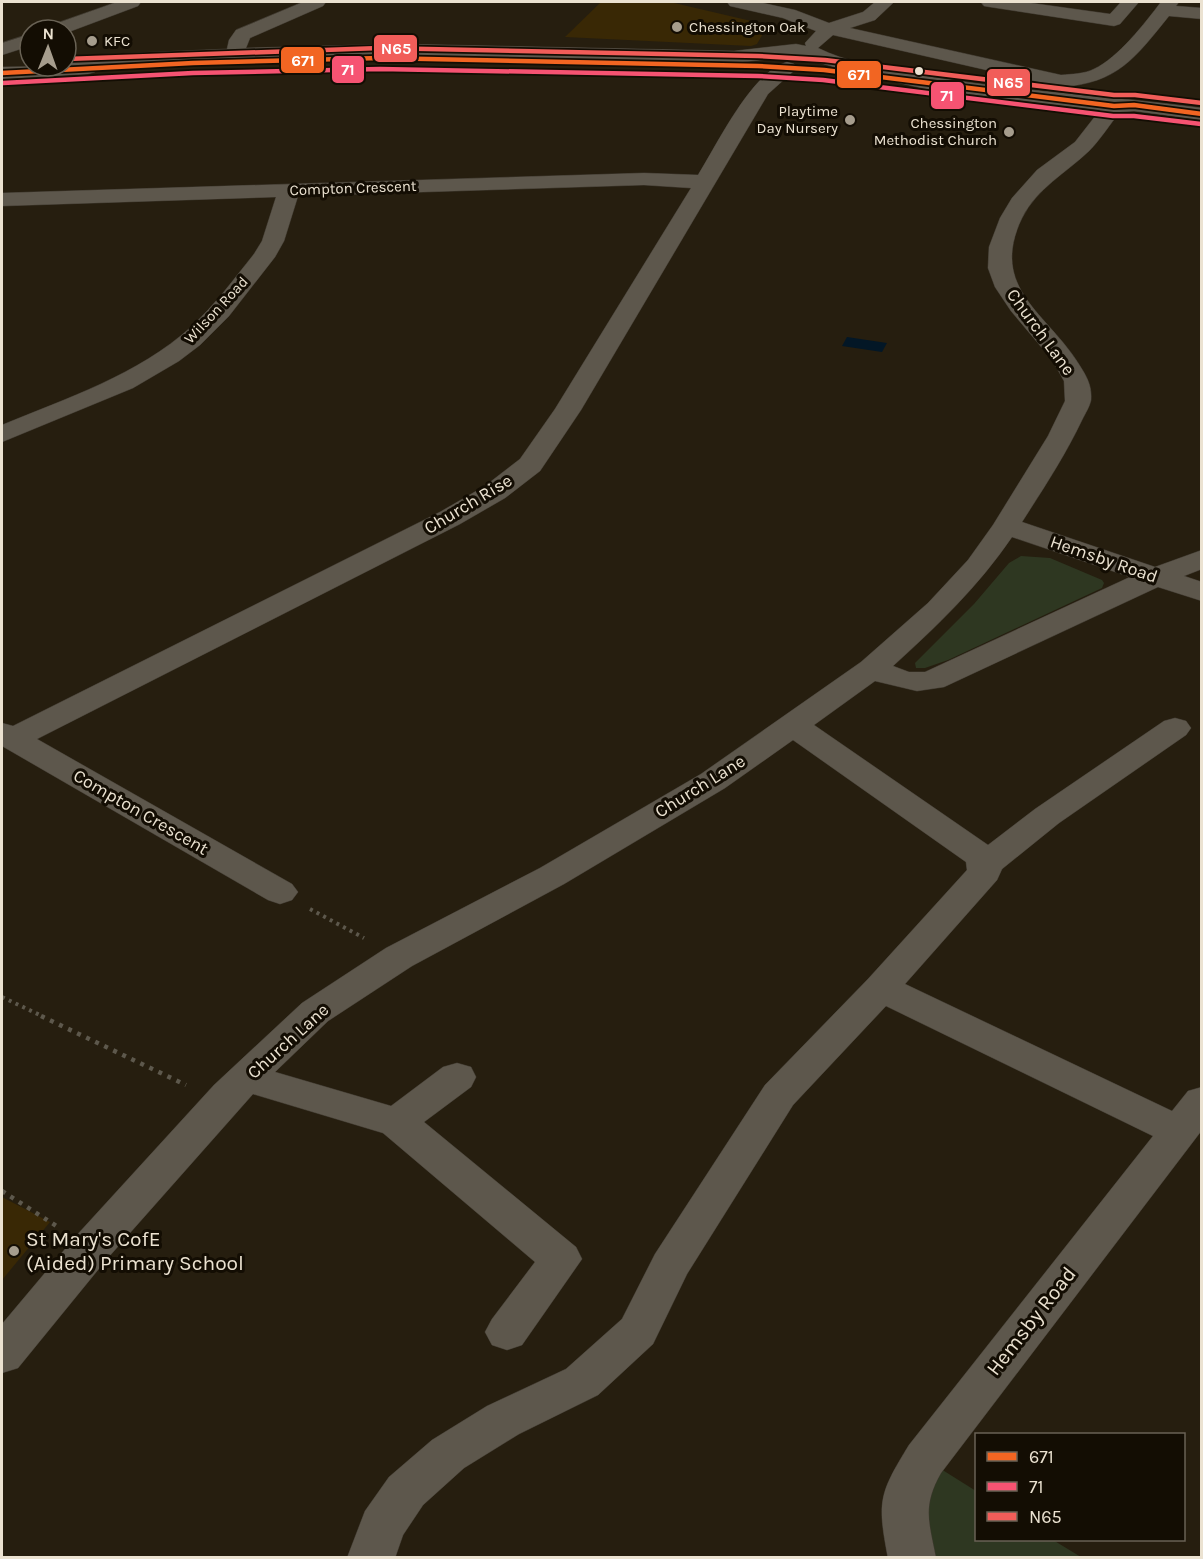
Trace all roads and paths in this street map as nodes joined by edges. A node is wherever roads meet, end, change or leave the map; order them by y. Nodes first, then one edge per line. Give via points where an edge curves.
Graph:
1 (132, 2) edge
2 (317, 2) edge
3 (736, 2) edge
4 (885, 2) edge
5 (990, 2) edge
6 (1130, 2) edge
7 (1167, 6) edge
8 (1202, 14) edge
9 (78, 22) edge
10 (829, 29) junction
11 (236, 54) junction
12 (78, 61) edge
13 (790, 61) junction
14 (18, 65) edge
15 (2, 66) edge
16 (725, 66) junction
17 (2, 73) edge
18 (949, 86) junction
19 (760, 90) junction
20 (1114, 106) junction
21 (1202, 114) edge
22 (1202, 124) edge
23 (705, 182) junction
24 (289, 191) junction
25 (2, 199) edge
26 (2, 434) edge
27 (1006, 526) junction
28 (1202, 559) edge
29 (1155, 577) junction
30 (1202, 592) edge
31 (872, 669) junction
32 (793, 725) junction
33 (1175, 728) dead end
34 (7, 736) edge
35 (984, 866) junction
36 (280, 892) joint
37 (399, 957) junction
38 (881, 988) junction
39 (2, 997) edge
40 (457, 1077) dead end
41 (234, 1090) junction
42 (1190, 1116) edge
43 (398, 1122) junction
44 (2, 1191) edge
45 (91, 1248) junction
46 (507, 1332) dead end
47 (2, 1355) edge
48 (372, 1557) edge
49 (912, 1557) edge

1 - 9 street
2 - 11 street via 243,34
3 - 10 street via 789,14
4 - 10 street via 869,16
5 - 6 street via 1114,20
7 - 8 street
7 - 10 street via 1111,67 1088,78 1060,81
10 - 13 street
11 - 12 street
11 - 13 street via 466,51
13 - 16 street
13 - 18 street
13 - 18 street via 818,65 822,58
13 - 19 street, Church Rise
14 - 15 street
16 - 17 street via 380,58
16 - 19 street via 747,76
18 - 20 street
19 - 23 street, Church Rise
20 - 21 street
20 - 22 street via 1128,112
20 - 27 street, Church Lane via 1082,147 1045,175 1020,203 1000,247 1000,268 1007,287 1063,358 1077,381 1078,401
23 - 24 street, Compton Crescent via 644,179
23 - 34 street, Church Rise via 568,410 530,465 495,492 450,518
24 - 25 street, Compton Crescent
24 - 26 street, Wilson Road via 273,241 264,256 193,339 128,380
27 - 29 street, Hemsby Road
27 - 31 street, Church Lane via 978,566 939,609
28 - 29 street
29 - 30 street, Hemsby Road
29 - 31 street via 933,680 920,684 902,681
31 - 32 street, Church Lane
32 - 35 street via 982,857
32 - 37 street, Church Lane via 713,781 562,870
33 - 35 street via 1047,816
34 - 36 street, Compton Crescent
35 - 38 street via 985,872
36 - 37 path
37 - 41 street, Church Lane via 315,1012
38 - 42 street
38 - 48 street via 779,1095 670,1266 638,1331 582,1382 503,1420 448,1454 406,1491 382,1526
39 - 41 path
40 - 43 street
41 - 43 street
41 - 45 street, Church Lane
42 - 49 street, Hemsby Road via 925,1459 908,1489 904,1517
43 - 46 street via 561,1259
44 - 45 path
45 - 47 street, Church Lane

